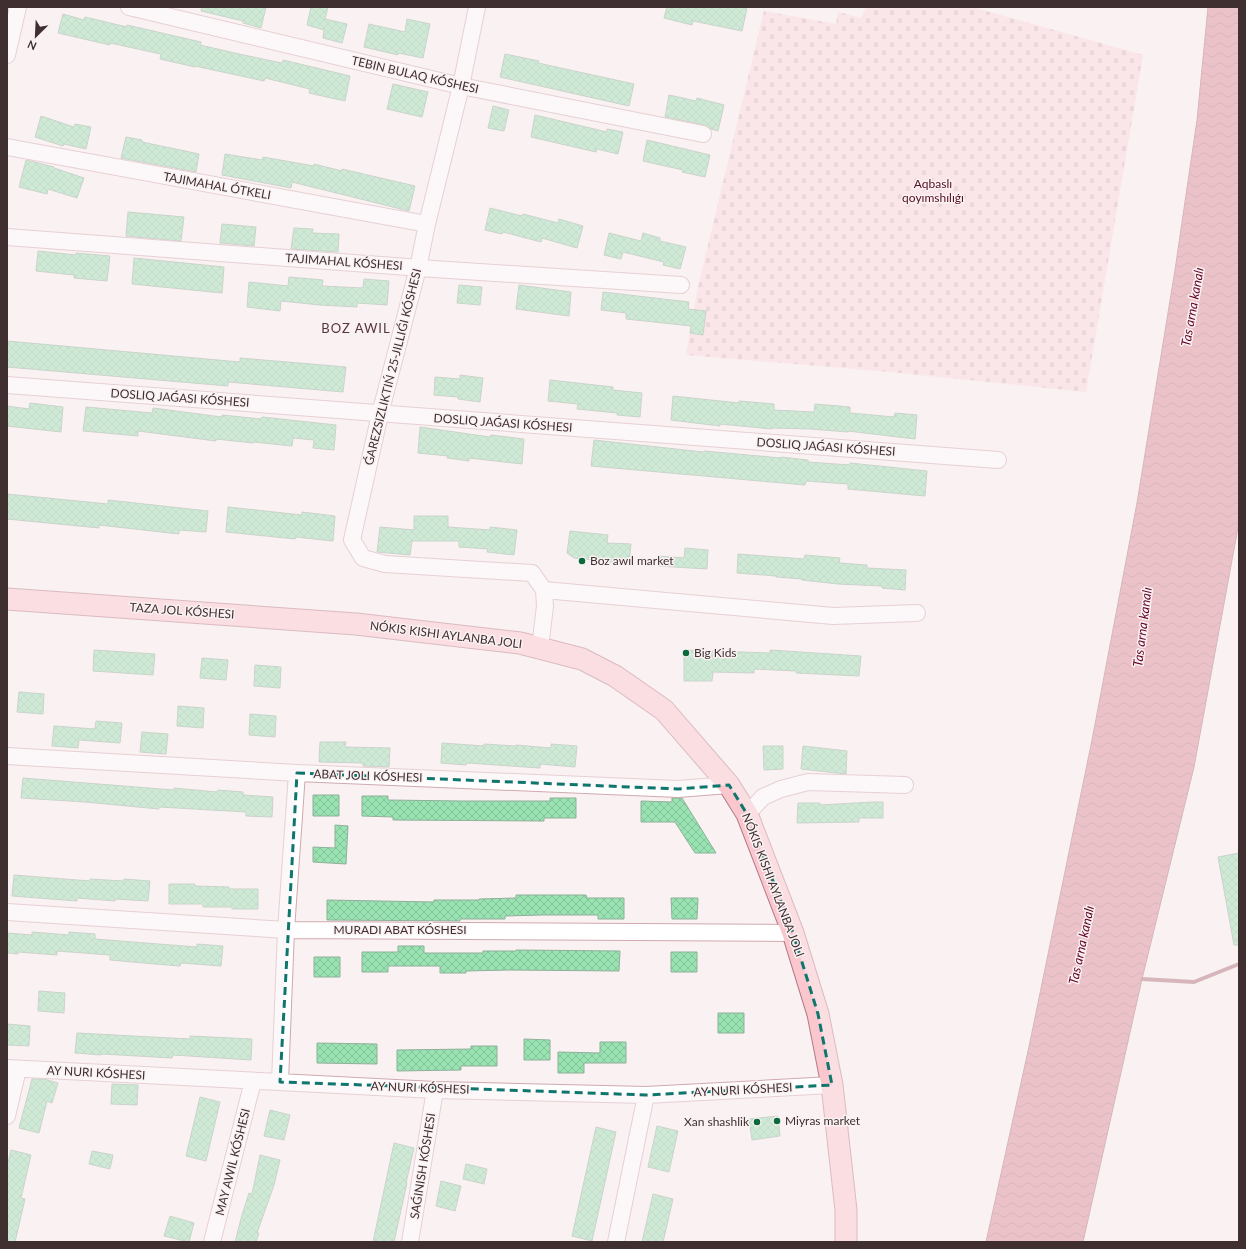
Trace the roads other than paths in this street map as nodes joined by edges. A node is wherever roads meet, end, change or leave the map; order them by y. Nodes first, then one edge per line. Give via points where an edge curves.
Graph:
1 (18, 7) edge
2 (129, 7) edge
3 (478, 7) edge
4 (7, 55) edge
5 (461, 86) junction
6 (703, 134) dead end
7 (7, 147) edge
8 (427, 224) junction
9 (7, 237) edge
10 (418, 268) junction
11 (681, 285) dead end
12 (7, 385) edge
13 (380, 414) junction
14 (998, 460) dead end
15 (544, 590) junction
16 (7, 599) edge
17 (917, 613) dead end
18 (540, 648) junction
19 (7, 756) edge
20 (296, 773) junction
21 (728, 785) junction
22 (905, 785) dead end
23 (747, 814) junction
24 (7, 912) edge
25 (286, 930) junction
26 (793, 932) junction
27 (12, 1069) edge
28 (253, 1081) junction
29 (280, 1082) junction
30 (832, 1085) junction
31 (435, 1090) junction
32 (646, 1095) junction
33 (7, 1116) edge
34 (212, 1242) edge
35 (410, 1242) edge
36 (616, 1242) edge
37 (846, 1242) edge

1 - 4 street
2 - 5 street, TEBIN BULAQ KÓSHESI
3 - 5 street
5 - 6 street, TEBIN BULAQ KÓSHESI
5 - 8 street
7 - 8 street, TAJIMAHAL ÓTKELI
8 - 10 street
9 - 10 street, TAJIMAHAL KÓSHESI
10 - 11 street, TAJIMAHAL KÓSHESI
10 - 13 street
12 - 13 street
13 - 14 street
13 - 15 street via 352,540 363,558 385,564 532,573
15 - 17 street via 833,616
15 - 18 street via 545,606
16 - 18 main road, TAZA JOL KÓSHESI via 356,624 520,643
18 - 21 main road, TAZA JOL KÓSHESI via 582,659 616,676 664,710
19 - 20 street
20 - 21 street via 678,789
20 - 25 street
21 - 23 main road, TAZA JOL KÓSHESI
22 - 23 street via 808,782 763,797
23 - 26 main road, TAZA JOL KÓSHESI
24 - 25 street
25 - 26 street
25 - 29 street
26 - 30 main road, TAZA JOL KÓSHESI via 818,1014
27 - 28 street
27 - 33 street
28 - 29 street
28 - 34 street
29 - 31 street
30 - 32 street
30 - 37 main road, TAZA JOL KÓSHESI via 846,1210
31 - 32 street
31 - 35 street
32 - 36 street

